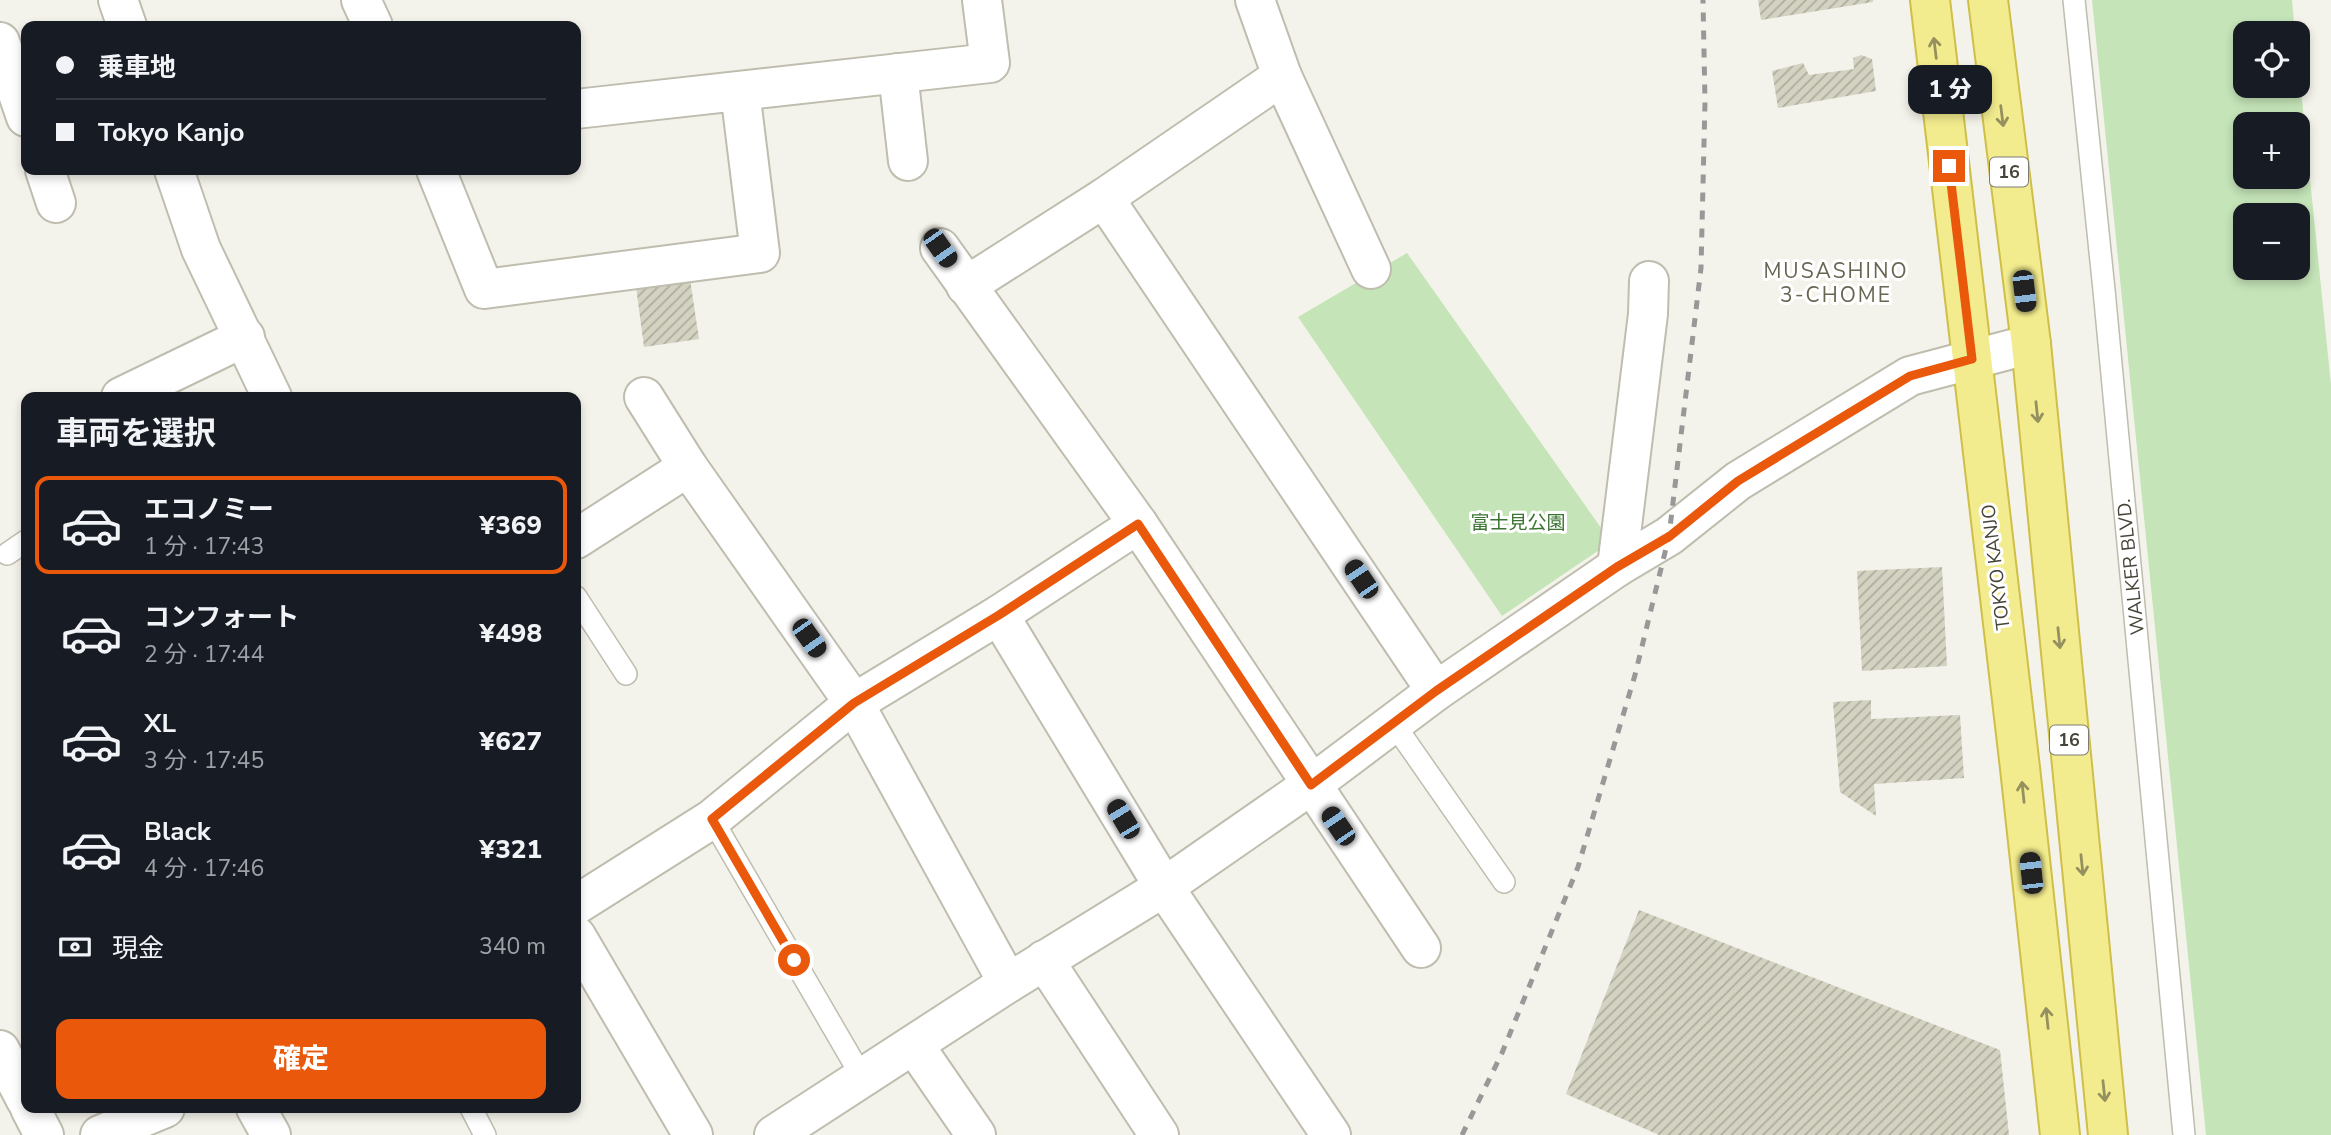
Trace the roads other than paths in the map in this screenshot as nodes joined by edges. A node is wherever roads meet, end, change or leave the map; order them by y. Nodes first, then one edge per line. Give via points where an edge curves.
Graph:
1 (118, 0) edge
2 (361, 0) edge
3 (982, 0) edge
4 (1255, 0) edge
5 (1930, 0) edge
6 (1988, 0) edge
7 (2074, 0) edge
8 (125, 21) edge
9 (371, 21) edge
10 (0, 42) edge
11 (898, 73) junction
12 (1282, 76) junction
13 (740, 91) junction
14 (21, 103) edge
15 (581, 108) edge
16 (908, 161) dead end
17 (176, 175) edge
18 (438, 175) edge
19 (1104, 198) junction
20 (940, 248) dead end
21 (1371, 268) dead end
22 (1649, 281) dead end
23 (966, 286) junction
24 (245, 337) junction
25 (2031, 344) junction
26 (1972, 359) junction
27 (131, 392) edge
28 (270, 392) edge
29 (644, 397) dead end
30 (688, 467) junction
31 (1138, 524) junction
32 (581, 535) edge
33 (21, 544) edge
34 (7, 554) dead end
35 (1617, 567) junction
36 (581, 605) edge
37 (999, 615) junction
38 (626, 674) dead end
39 (1436, 691) junction
40 (854, 703) junction
41 (1394, 724) junction
42 (1311, 785) junction
43 (712, 819) junction
44 (1504, 883) dead end
45 (1164, 887) junction
46 (581, 902) edge
47 (581, 945) edge
48 (1421, 948) dead end
49 (1044, 960) junction
50 (1008, 983) junction
51 (914, 1045) junction
52 (0, 1050) edge
53 (862, 1077) junction
54 (21, 1090) edge
55 (33, 1113) edge
56 (153, 1113) edge
57 (259, 1113) edge
58 (474, 1113) edge
59 (44, 1135) edge
60 (100, 1135) edge
61 (271, 1135) edge
62 (485, 1135) edge
63 (693, 1135) edge
64 (775, 1135) edge
65 (976, 1135) edge
66 (1159, 1135) edge
67 (1331, 1135) edge
68 (2060, 1135) edge
69 (2108, 1135) edge
70 (2184, 1135) edge

1 - 8 street
2 - 9 street
3 - 11 street via 990,63
4 - 12 street
26 -> 5 highway, TOKYO KANJO
6 -> 25 highway, 16
7 - 70 lane, WALKER BLVD.
10 - 14 street
11 - 13 street
11 - 16 street
12 - 19 street
12 - 21 street
13 - 15 street
13 - 18 street via 760,253 484,289
17 - 24 street via 201,249
19 - 23 street
19 - 39 street
20 - 23 street
22 - 35 street
23 - 31 street
24 - 27 street
24 - 28 street
25 - 26 street
25 -> 69 highway, 16
26 - 35 street via 1910,376 1738,481 1670,536
68 -> 26 highway, TOKYO KANJO
29 - 30 street
30 - 32 street
30 - 40 street
31 - 37 street
31 - 42 street
33 - 34 lane
35 - 39 street
36 - 38 lane
37 - 40 street
37 - 45 street
39 - 41 street
40 - 43 street
40 - 50 street
41 - 42 street
41 - 44 lane
42 - 45 street
42 - 48 street
43 - 46 street
43 - 53 lane
45 - 49 street
45 - 67 street
47 - 63 street
49 - 50 street
49 - 66 street
50 - 51 street
51 - 53 street
51 - 65 street
52 - 54 street
53 - 64 street
55 - 59 street
56 - 60 street
57 - 61 street
58 - 62 lane

